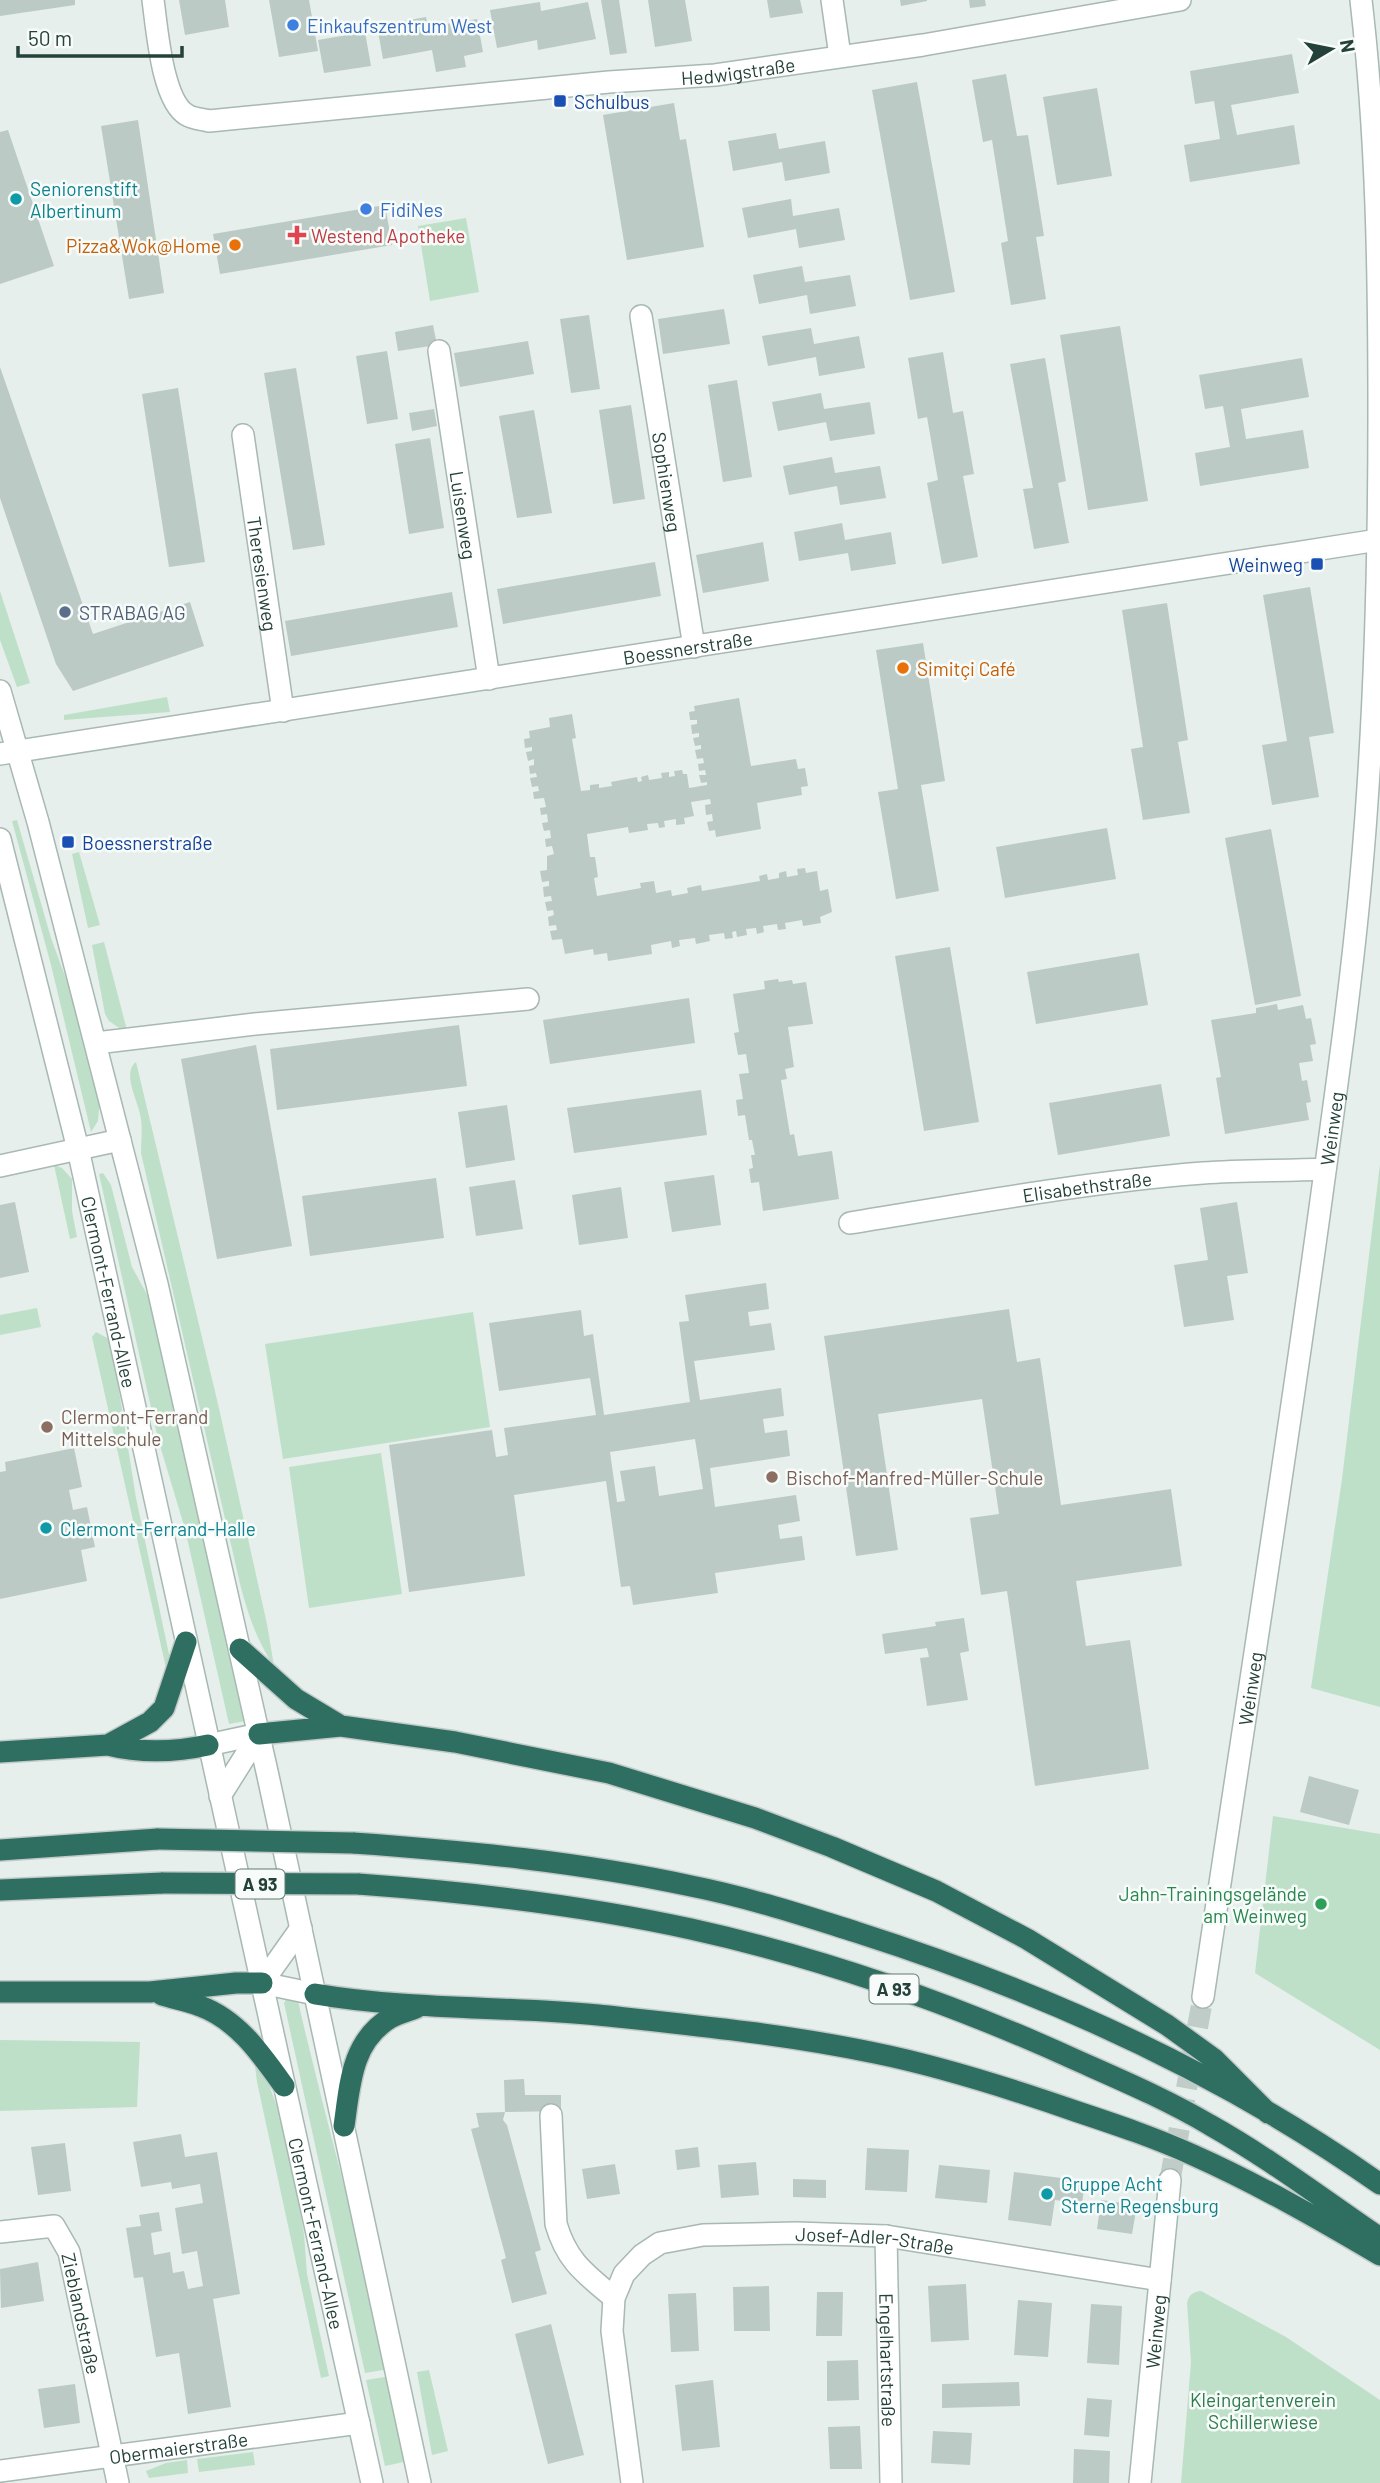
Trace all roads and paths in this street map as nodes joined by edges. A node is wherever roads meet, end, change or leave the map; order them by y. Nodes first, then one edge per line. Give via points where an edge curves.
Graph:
1 (153, 0) edge
2 (832, 0) edge
3 (1181, 0) edge
4 (1361, 0) edge
5 (840, 56) junction
6 (641, 316) dead end
7 (439, 351) dead end
8 (243, 435) dead end
9 (1378, 540) junction
10 (694, 647) junction
11 (489, 679) junction
12 (0, 691) edge
13 (283, 711) junction
14 (10, 753) edge
15 (0, 839) edge
16 (528, 999) dead end
17 (96, 1043) junction
18 (120, 1140) junction
19 (78, 1149) junction
20 (0, 1166) edge
21 (1325, 1169) junction
22 (850, 1223) dead end
23 (186, 1642) junction
24 (240, 1649) junction
25 (341, 1726) junction
26 (259, 1734) junction
27 (108, 1745) junction
28 (208, 1745) junction
29 (0, 1752) edge
30 (220, 1797) junction
31 (0, 1850) edge
32 (0, 1890) edge
33 (301, 1928) junction
34 (262, 1983) junction
35 (0, 1992) edge
36 (150, 1992) junction
37 (315, 1994) junction
38 (1203, 1997) tunnel mouth
39 (422, 2006) junction
40 (284, 2086) junction
41 (1268, 2113) junction
42 (551, 2115) dead end
43 (344, 2126) junction
44 (1170, 2180) tunnel mouth
45 (1380, 2184) edge
46 (0, 2232) edge
47 (886, 2236) junction
48 (1380, 2238) edge
49 (1380, 2255) edge
50 (1160, 2280) junction
51 (614, 2298) junction
52 (359, 2423) junction
53 (114, 2457) junction
54 (0, 2472) edge
55 (118, 2483) edge
56 (372, 2483) edge
57 (420, 2483) edge
58 (632, 2483) edge
59 (891, 2483) edge
60 (1140, 2483) edge

1 - 5 street, Hedwigstraße via 163,64 175,102 187,116 209,121 715,75
2 - 5 street
3 - 5 street, Hedwigstraße
4 - 9 street, Weinweg via 1380,289
6 - 10 street, Sophienweg
7 - 11 street, Luisenweg
8 - 13 street, Theresienweg
9 - 10 street, Boessnerstraße
9 - 21 street, Weinweg via 1377,630 1361,876
10 - 11 street, Boessnerstraße
11 - 13 street, Boessnerstraße
12 - 14 street
13 - 14 street, Boessnerstraße
14 - 17 street
15 - 19 street, Clermont-Ferrand-Allee
16 - 17 street
17 - 18 street
18 - 19 street
18 - 24 street
19 - 20 street
19 - 23 street, Clermont-Ferrand-Allee
21 - 22 street, Elisabethstraße via 1203,1173 1130,1181
21 - 38 street, Weinweg
23 - 27 highway via 164,1708 150,1722
23 - 28 street, Clermont-Ferrand-Allee
24 - 25 highway via 296,1699
24 - 26 street
25 - 26 highway
25 - 41 highway via 455,1742 609,1773 831,1847 936,1891 1110,1988 1214,2059
26 - 28 street
26 - 30 street
26 - 33 street
27 - 28 highway via 185,1750
27 - 29 highway
28 - 30 street, Clermont-Ferrand-Allee
30 - 34 street, Clermont-Ferrand-Allee
31 - 41 highway, A 93, bridge via 158,1839 353,1843 588,1867 694,1886 921,1952 1027,1992 1216,2082
32 - 48 highway, A 93, bridge via 163,1883 358,1884 442,1890 692,1929 790,1954 1018,2034 1210,2124
33 - 34 street
33 - 37 street
34 - 36 highway
34 - 37 street
34 - 40 street, Clermont-Ferrand-Allee
35 - 36 highway
36 - 40 highway via 201,2006 221,2017 263,2056
37 - 39 highway
37 - 43 street
39 - 43 highway via 391,2018 361,2047 350,2079
39 - 49 highway via 699,2026 875,2053 960,2074 1193,2155 1304,2210
40 - 52 street, Clermont-Ferrand-Allee
41 - 45 highway, A 93
42 - 51 street via 556,2224 561,2241 572,2261
43 - 57 street
44 - 50 street, Weinweg
46 - 53 street, Zieblandstraße via 54,2226 69,2252
47 - 50 street, Josef-Adler-Straße
47 - 51 street, Josef-Adler-Straße via 684,2237 660,2243 642,2255 624,2274
47 - 59 street, Engelhartstraße
50 - 60 street, Weinweg
51 - 58 street, Josef-Adler-Straße via 612,2331
52 - 53 street, Obermaierstraße
52 - 56 street, Clermont-Ferrand-Allee
53 - 54 street, Obermaierstraße
53 - 55 street

